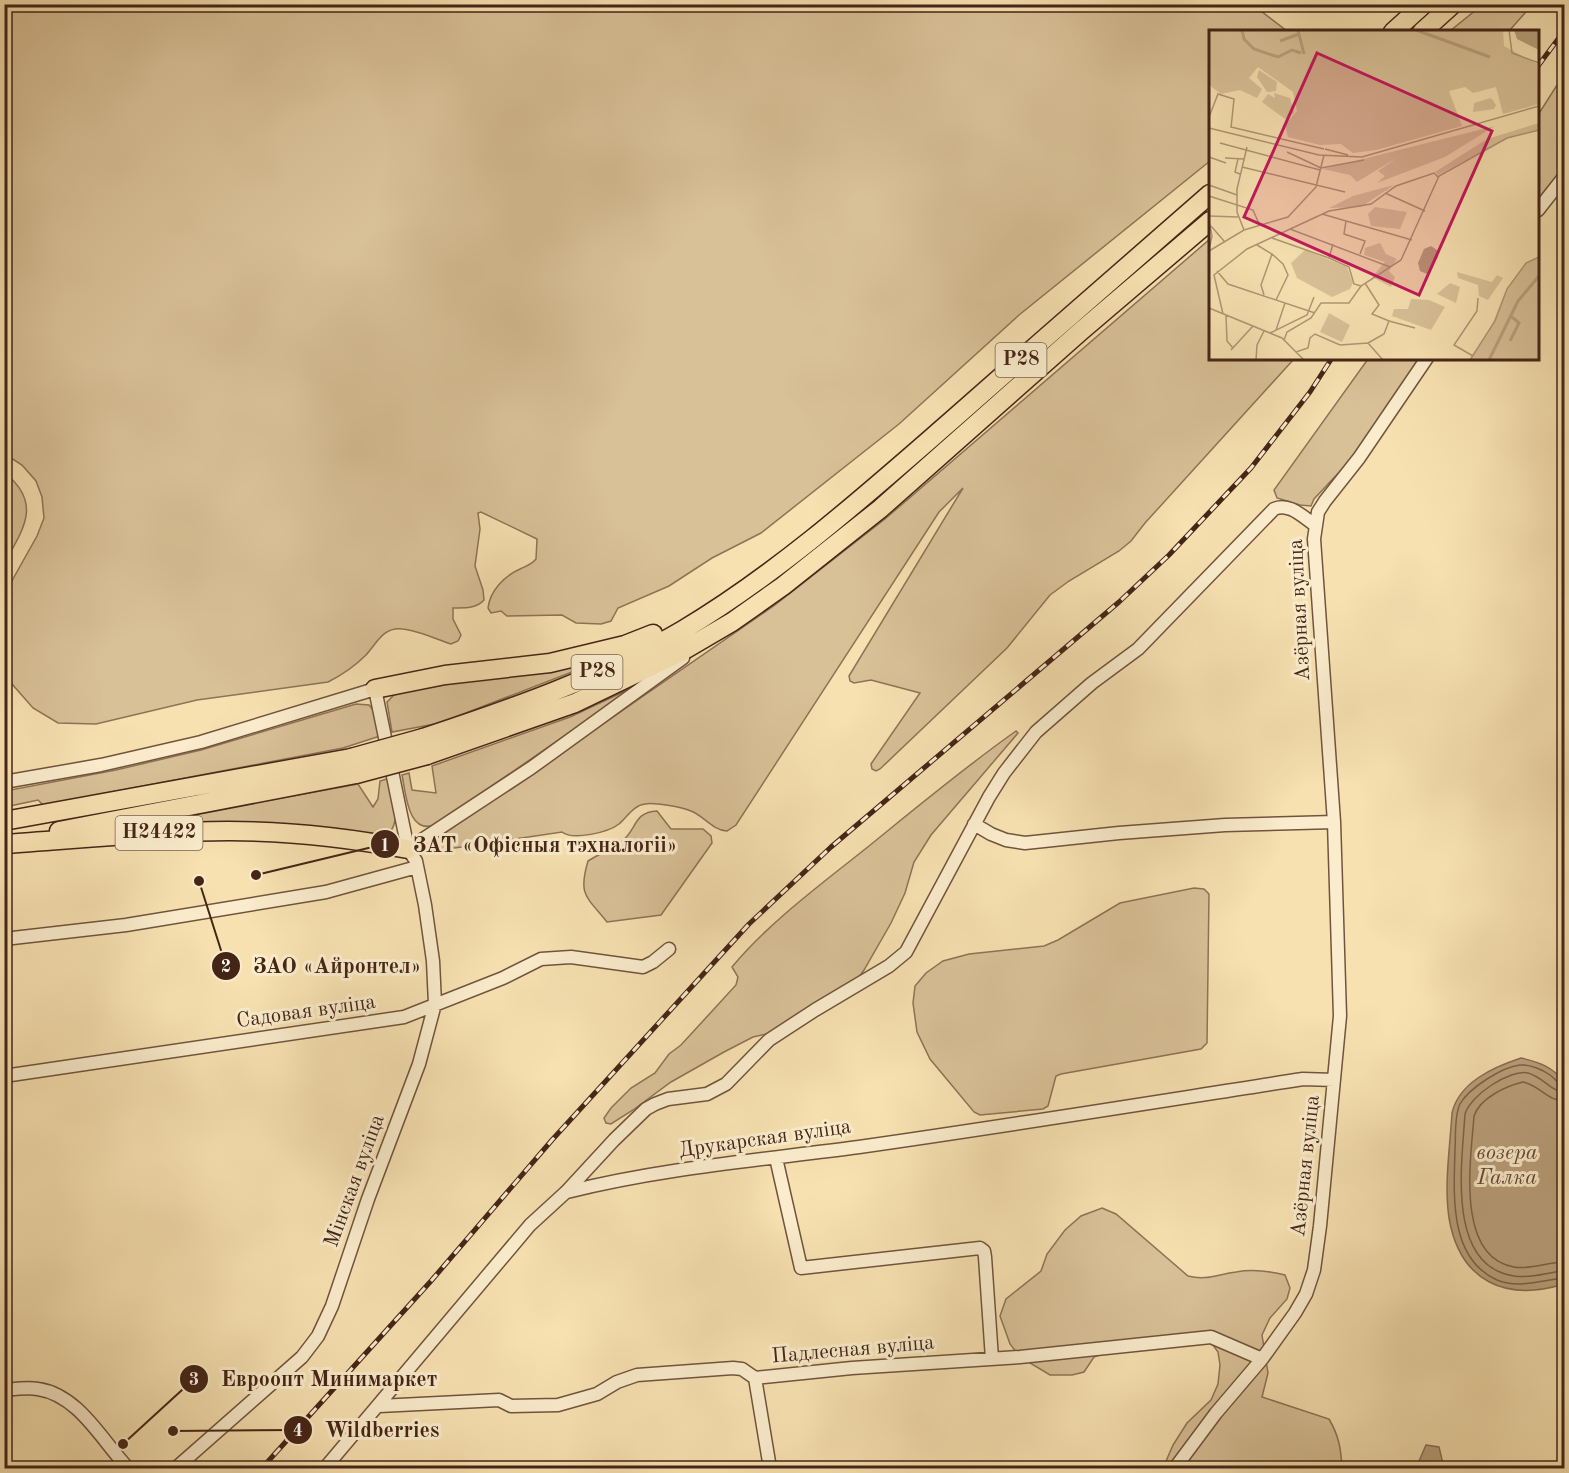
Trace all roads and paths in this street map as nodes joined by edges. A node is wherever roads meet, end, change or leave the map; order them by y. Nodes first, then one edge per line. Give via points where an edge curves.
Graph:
1 (1424, 4) edge
2 (1454, 4) edge
3 (1395, 30) edge
4 (1424, 30) edge
5 (1564, 177) edge
6 (1209, 195) edge
7 (1539, 209) edge
8 (1209, 222) edge
9 (1426, 360) edge
10 (1315, 525) junction
11 (758, 579) junction
12 (732, 622) junction
13 (375, 689) junction
14 (425, 747) junction
15 (353, 766) junction
16 (4, 782) edge
17 (4, 821) edge
18 (1334, 822) junction
19 (974, 824) junction
20 (4, 843) edge
21 (408, 849) junction
22 (417, 867) junction
23 (4, 939) edge
24 (669, 949) dead end
25 (435, 1004) junction
26 (4, 1076) edge
27 (1334, 1080) junction
28 (776, 1158) junction
29 (566, 1192) junction
30 (992, 1359) junction
31 (1262, 1359) junction
32 (754, 1378) junction
33 (4, 1390) edge
34 (379, 1406) junction
35 (128, 1468) edge
36 (176, 1468) edge
37 (325, 1468) edge
38 (770, 1468) edge
39 (1175, 1468) edge

1 - 3 highway
2 - 4 highway
5 - 7 street
6 - 11 highway, Р28 via 893,472
8 - 12 highway, Р28 via 880,509
9 - 10 street, Азёрная вуліца via 1325,501
10 - 18 street, Азёрная вуліца
10 - 19 street via 1288,507 1274,509 1138,649 1036,732 1004,773
11 - 13 highway via 661,631 625,645 550,663 445,675
11 - 14 highway, Р28 via 716,610 633,656
12 - 14 highway, Р28 via 679,653 576,703
12 - 21 street via 531,768
13 - 16 street via 201,742
13 - 21 street, Мінская вуліца
14 - 15 highway, Р28, bridge
15 - 17 highway, Р28
15 - 20 highway, Р28
18 - 19 street via 1119,832 1025,843 999,837
18 - 27 street, Азёрная вуліца via 1340,1016
19 - 29 street via 906,952 769,1040 726,1084 707,1094 668,1100 645,1109
20 - 21 highway, Н24422 via 230,831 314,836
21 - 22 street, Мінская вуліца
22 - 23 street via 326,892 126,925
22 - 25 street, Мінская вуліца via 430,934
24 - 25 street, Садовая вуліца via 643,967 571,957 541,959
25 - 26 street, Садовая вуліца via 404,1017
25 - 36 street, Мінская вуліца via 419,1064 324,1325 291,1367
27 - 28 street, Друкарская вуліца via 1303,1079
27 - 31 street, Азёрная вуліца via 1314,1270 1295,1313
28 - 29 street, Друкарская вуліца via 609,1181
28 - 30 street via 801,1268 980,1248 985,1257
29 - 34 street, Друкарская вуліца via 530,1225
30 - 31 street, Падлесная вуліца via 1211,1337
30 - 32 street, Падлесная вуліца
31 - 39 street, Азёрная вуліца
32 - 34 street, Падлесная вуліца via 733,1368 637,1376 597,1394 558,1405 511,1406 499,1400
32 - 38 street
33 - 35 street via 38,1389 66,1400
34 - 37 street, Друкарская вуліца

